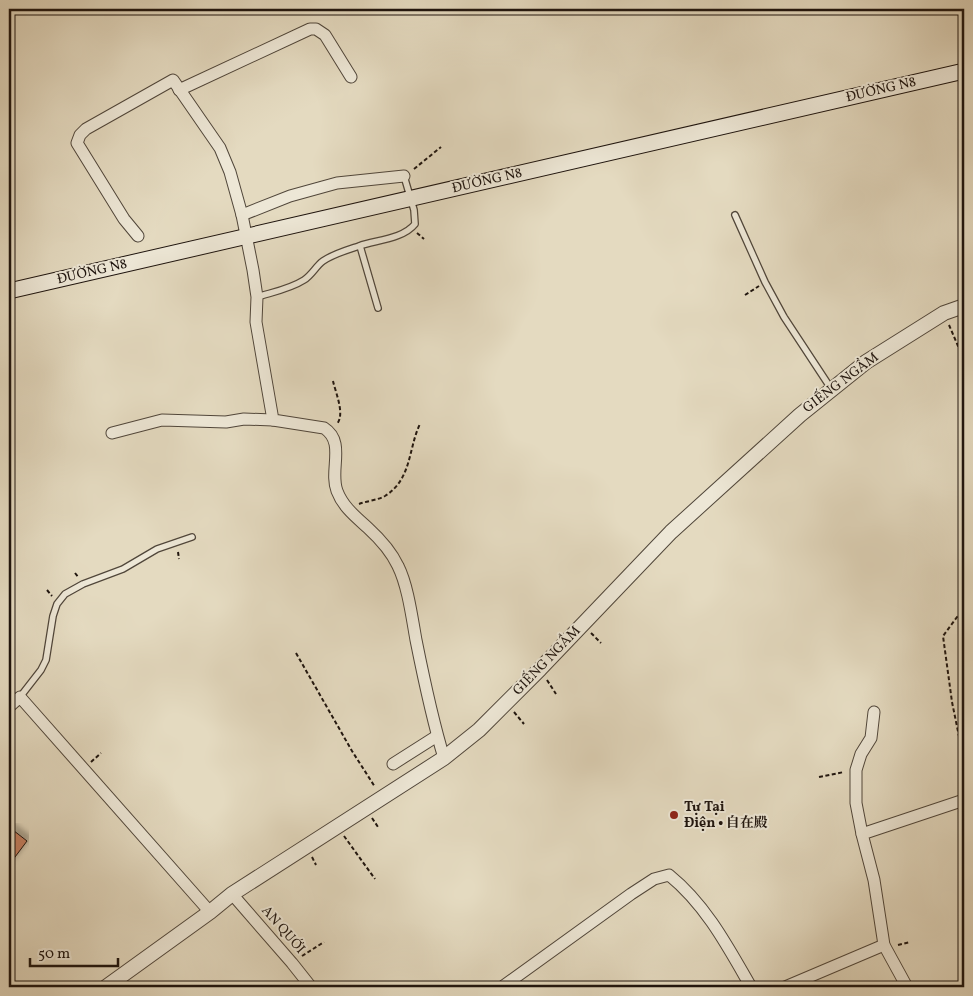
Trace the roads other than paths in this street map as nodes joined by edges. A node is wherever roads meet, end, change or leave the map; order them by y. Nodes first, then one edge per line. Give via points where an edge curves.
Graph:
1 (962, 9) edge
2 (964, 13) edge
3 (964, 71) edge
4 (351, 77) dead end
5 (179, 90) junction
6 (404, 176) joint
7 (410, 198) junction
8 (242, 215) junction
9 (735, 215) dead end
10 (138, 236) dead end
11 (246, 236) junction
12 (360, 246) junction
13 (9, 290) edge
14 (257, 297) junction
15 (964, 306) edge
16 (378, 308) dead end
17 (832, 390) junction
18 (274, 420) junction
19 (112, 433) dead end
20 (192, 537) dead end
21 (20, 698) junction
22 (9, 707) edge
23 (874, 712) dead end
24 (437, 736) junction
25 (444, 758) junction
26 (392, 764) dead end
27 (964, 800) edge
28 (862, 834) junction
29 (232, 894) junction
30 (210, 912) junction
31 (884, 945) junction
32 (109, 986) edge
33 (311, 987) edge
34 (502, 987) edge
35 (751, 987) edge
36 (785, 987) edge
37 (907, 987) edge

1 - 2 street
3 - 7 main road, ĐƯỜNG N8
4 - 5 street via 325,35 310,29
5 - 8 street via 220,148
5 - 10 street via 173,80 86,129 77,143
6 - 7 lane
6 - 8 street via 337,183 290,196
7 - 11 main road, ĐƯỜNG N8
7 - 12 lane via 415,224 411,229
8 - 11 street
9 - 17 lane via 784,317
11 - 13 main road, ĐƯỜNG N8
11 - 14 street
12 - 14 lane via 322,261 293,286
12 - 16 lane
14 - 18 street via 256,322
15 - 17 street, GIẾNG NGẦM via 944,313 866,362
17 - 25 street, GIẾNG NGẦM via 671,532 479,730
18 - 19 street via 162,420
18 - 24 street via 324,428 330,432 336,446 333,478 336,491 344,506 391,553 400,569
20 - 21 lane via 157,549 123,569 65,594 53,616 46,660
21 - 22 street
21 - 30 street
23 - 28 street via 870,738 856,770 856,802
24 - 25 street
24 - 26 street
25 - 29 street, GIẾNG NGẦM
27 - 28 street
28 - 31 street
29 - 30 street, GIẾNG NGẦM
29 - 33 street, AN QUỚI
30 - 32 street, GIẾNG NGẦM
31 - 36 street
31 - 37 street
34 - 35 street via 631,894 654,879 668,875 683,887 717,928

